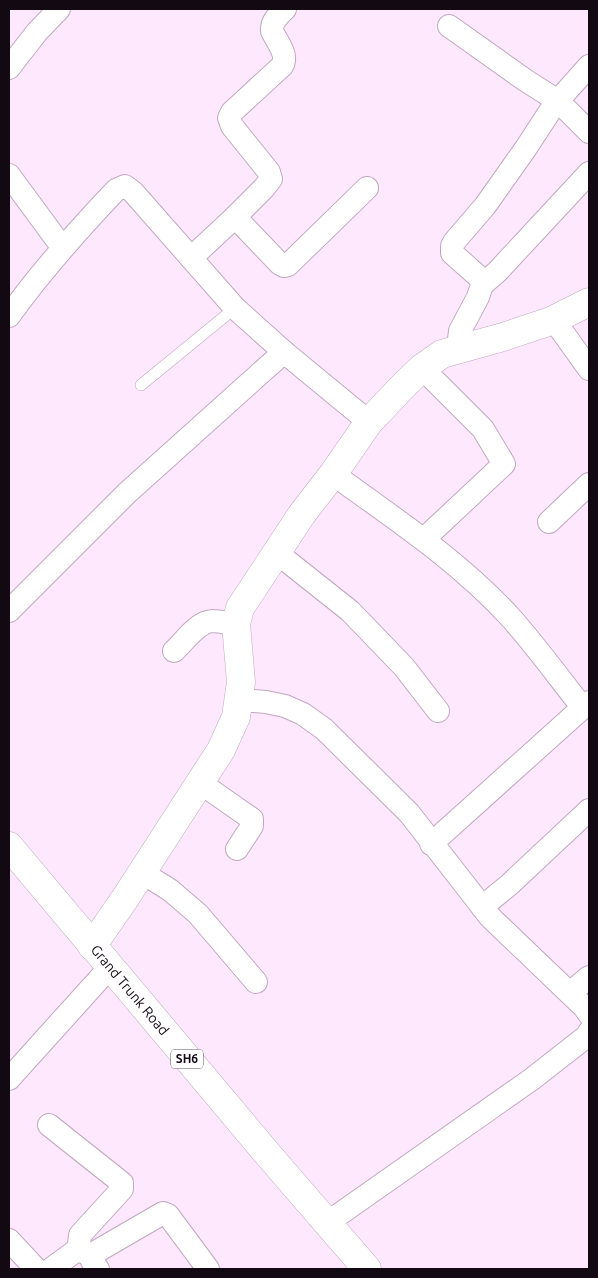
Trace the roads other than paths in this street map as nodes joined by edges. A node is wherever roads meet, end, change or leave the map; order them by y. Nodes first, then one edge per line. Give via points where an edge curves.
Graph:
1 (59, 9) edge
2 (285, 9) edge
3 (449, 26) dead end
4 (589, 66) edge
5 (9, 68) edge
6 (558, 101) junction
7 (589, 132) edge
8 (589, 173) edge
9 (9, 175) edge
10 (367, 188) dead end
11 (235, 217) junction
12 (62, 247) junction
13 (191, 258) junction
14 (482, 285) junction
15 (235, 308) junction
16 (587, 308) edge
17 (9, 316) edge
18 (554, 320) junction
19 (458, 348) junction
20 (284, 352) junction
21 (422, 368) junction
22 (589, 369) edge
23 (141, 385) dead end
24 (369, 422) junction
25 (333, 474) junction
26 (589, 484) edge
27 (549, 522) dead end
28 (424, 540) junction
29 (277, 553) junction
30 (9, 611) edge
31 (236, 624) junction
32 (174, 651) dead end
33 (240, 700) junction
34 (586, 705) edge
35 (438, 711) dead end
36 (199, 782) junction
37 (589, 810) edge
38 (431, 844) junction
39 (9, 846) edge
40 (237, 849) dead end
41 (142, 872) junction
42 (482, 907) junction
43 (92, 946) junction
44 (110, 967) junction
45 (589, 977) edge
46 (256, 982) dead end
47 (570, 993) junction
48 (589, 1014) edge
49 (589, 1032) edge
50 (9, 1079) edge
51 (49, 1125) dead end
52 (327, 1223) junction
53 (9, 1240) edge
54 (91, 1259) edge
55 (36, 1269) edge
56 (51, 1269) edge
57 (208, 1269) edge
58 (366, 1269) edge

1 - 5 street
2 - 11 street via 272,28 284,54 284,62 229,118 271,177
3 - 6 street
4 - 6 street
6 - 7 street
6 - 14 street via 485,206 452,246 452,253 480,278
8 - 14 street
9 - 12 street
10 - 11 street via 284,266
11 - 13 street
12 - 13 street via 116,190 125,186
12 - 17 street
13 - 15 street
14 - 19 street via 460,331
15 - 20 street
15 - 23 lane
16 - 18 street
18 - 19 street via 503,338
18 - 22 street
19 - 21 street via 442,354
20 - 24 street
20 - 30 street via 127,493
21 - 24 street
21 - 28 street via 483,428 504,464
24 - 25 street
25 - 28 street
25 - 29 street
26 - 27 street
28 - 34 street via 466,574 511,618
29 - 31 street via 245,598
29 - 35 street via 350,611 404,667
31 - 32 street via 206,622
31 - 33 street
33 - 36 street via 225,741
33 - 38 street via 285,706 324,729 409,813
34 - 38 street
36 - 40 street via 252,819 252,826
36 - 41 street
37 - 42 street
38 - 42 street
39 - 43 street, Grand Trunk Road / SH6
41 - 43 street
41 - 46 street via 198,914
42 - 47 street
43 - 44 street, Grand Trunk Road / SH6
44 - 50 street
44 - 52 street, Grand Trunk Road / SH6
45 - 47 street
47 - 48 street
49 - 52 street via 532,1079
51 - 54 street via 122,1183 122,1189 80,1235 79,1244
52 - 58 street, Grand Trunk Road / SH6
53 - 55 street
54 - 56 street via 77,1250
54 - 57 street via 94,1253 163,1213 168,1215

